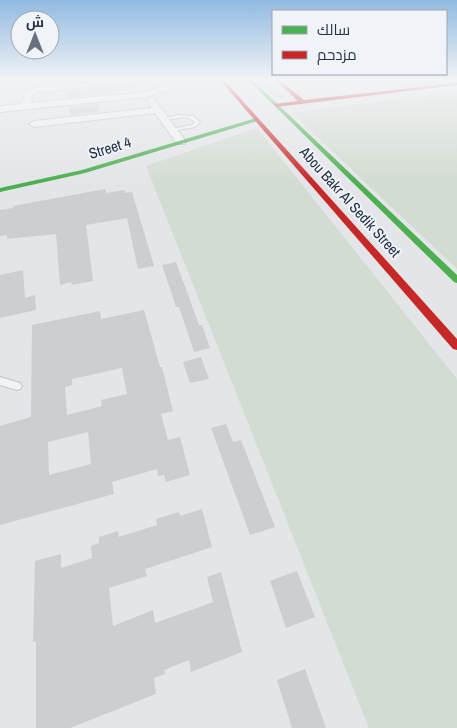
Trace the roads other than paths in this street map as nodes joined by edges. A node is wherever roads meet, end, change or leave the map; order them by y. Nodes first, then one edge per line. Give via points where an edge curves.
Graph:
1 (131, 113) edge
2 (159, 113) edge
3 (250, 113) edge
4 (284, 113) edge
5 (164, 119) junction
6 (256, 120) junction
7 (34, 124) dead end
8 (173, 130) junction
9 (181, 142) junction
10 (0, 190) edge
11 (457, 280) edge
12 (457, 346) edge
13 (0, 381) edge
14 (17, 386) dead end

1 - 7 street
2 - 5 street
3 - 6 street, Abou Bakr Al Sedik Street
4 - 11 street, Abou Bakr Al Sedik Street
5 - 8 street
5 - 8 lane via 189,116 198,122
6 - 9 street, Street 4
6 - 12 street, Abou Bakr Al Sedik Street
8 - 9 street
9 - 10 street, Street 4 via 67,176
13 - 14 lane

